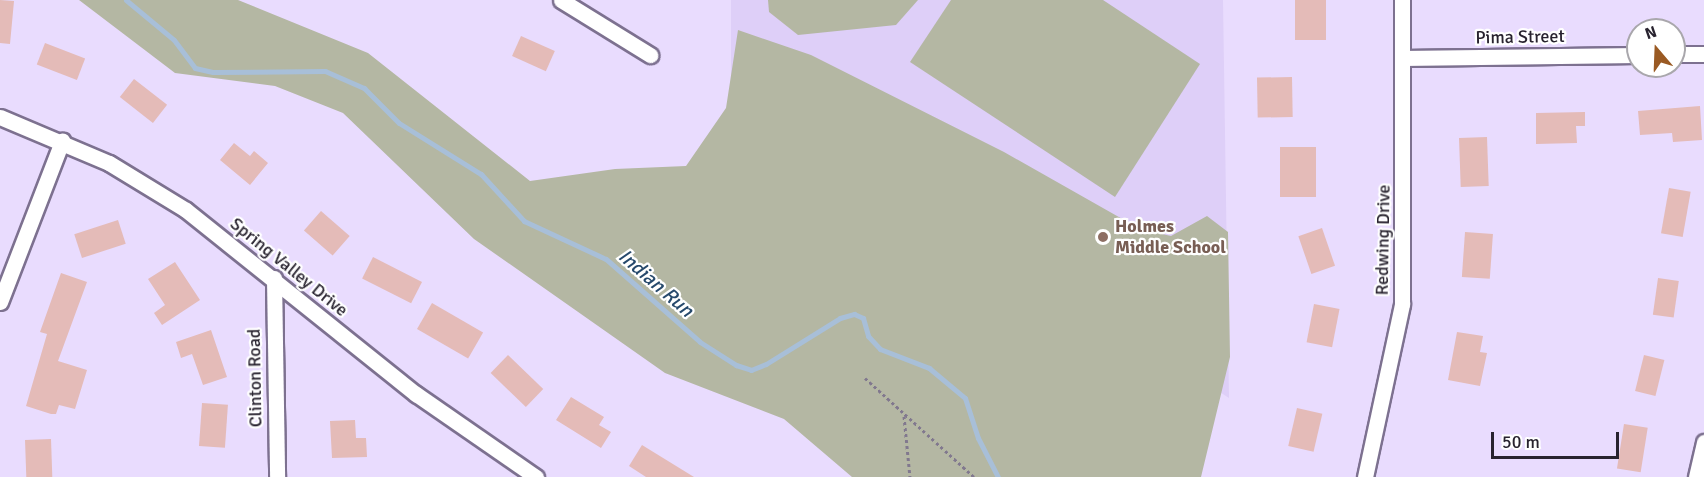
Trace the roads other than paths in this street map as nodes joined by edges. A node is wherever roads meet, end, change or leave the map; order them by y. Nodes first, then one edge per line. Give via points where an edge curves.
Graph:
1 (561, 0) edge
2 (1402, 0) edge
3 (1686, 54) edge
4 (1704, 54) edge
5 (650, 55) dead end
6 (1626, 55) edge
7 (1402, 58) junction
8 (0, 117) edge
9 (62, 141) junction
10 (274, 278) junction
11 (0, 302) edge
12 (1704, 442) edge
13 (277, 477) edge
14 (536, 477) edge
15 (1365, 477) edge
16 (1696, 477) edge

1 - 5 street
2 - 7 street, Redwing Drive
3 - 4 street
6 - 7 street, Pima Street
7 - 15 street, Redwing Drive via 1402,304
8 - 9 street, Spring Valley Drive
9 - 10 street, Spring Valley Drive via 146,183
9 - 11 street
10 - 13 street, Clinton Road
10 - 14 street, Spring Valley Drive via 416,394
12 - 16 street

